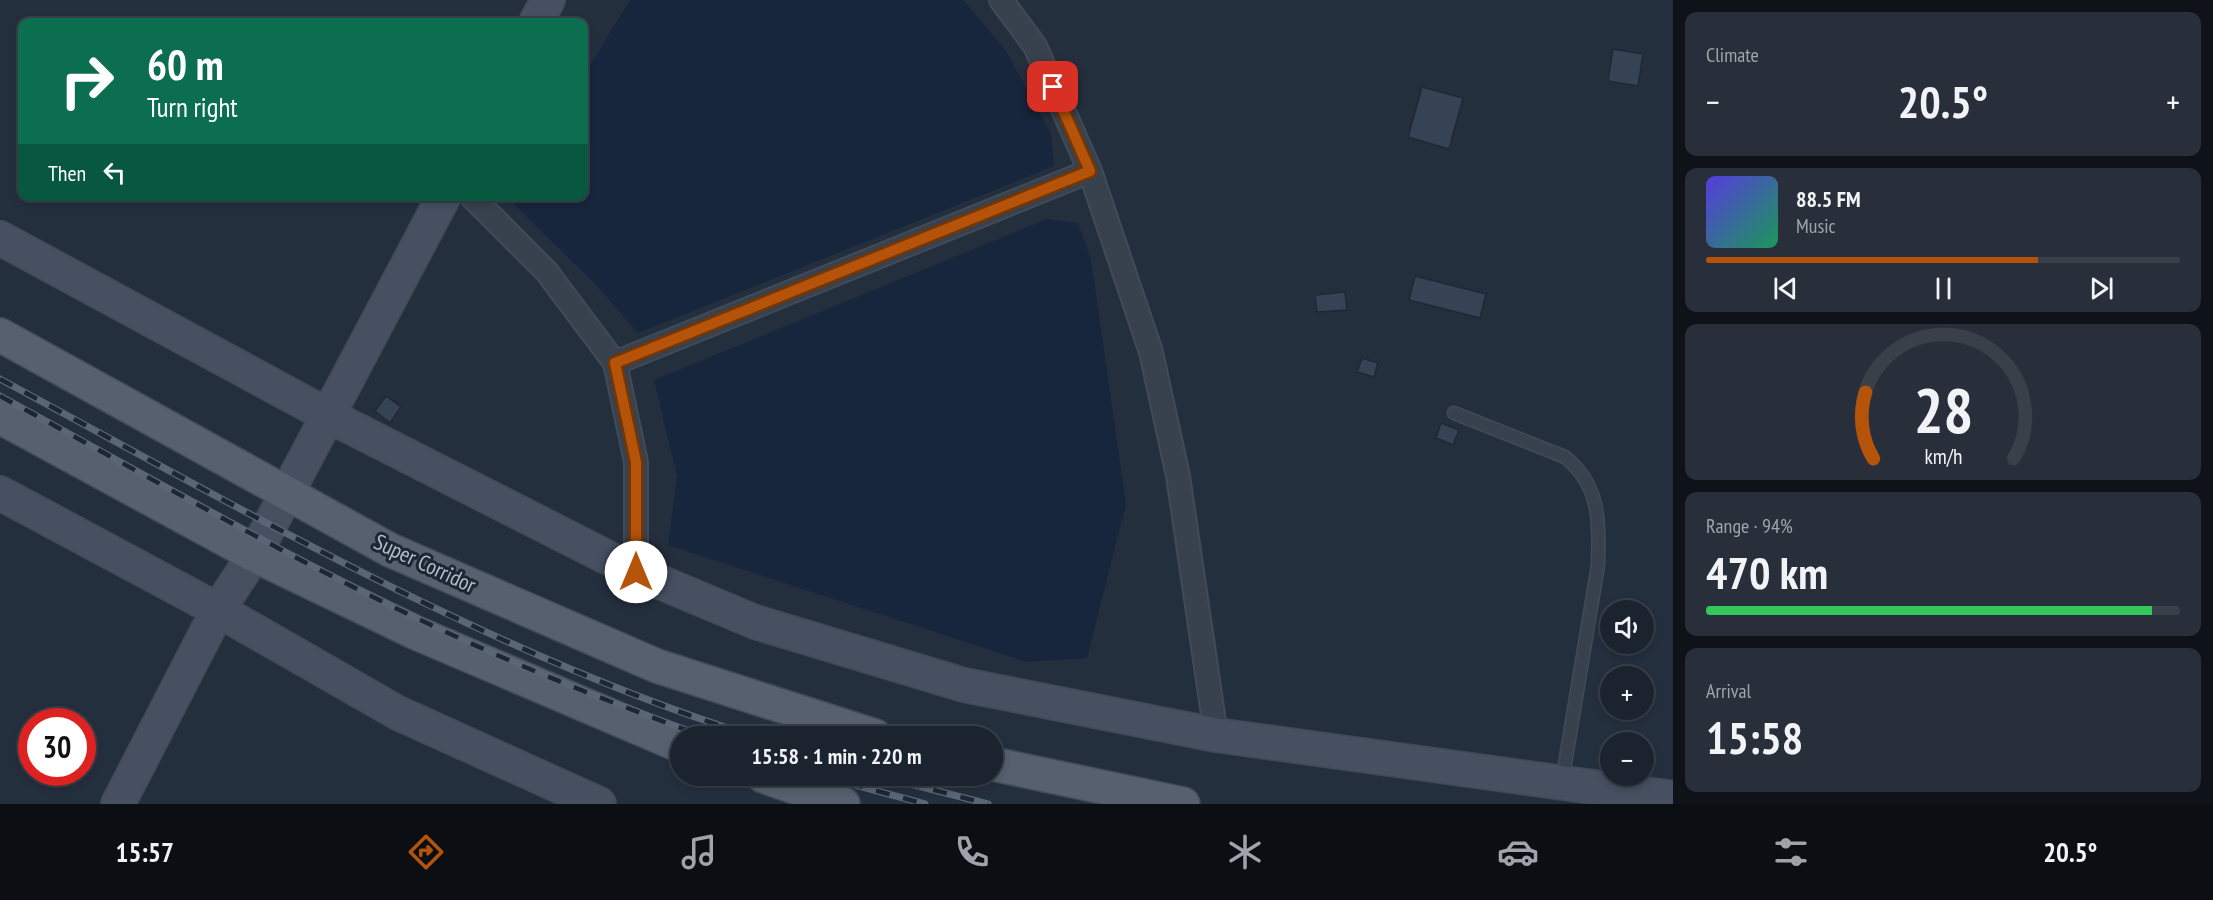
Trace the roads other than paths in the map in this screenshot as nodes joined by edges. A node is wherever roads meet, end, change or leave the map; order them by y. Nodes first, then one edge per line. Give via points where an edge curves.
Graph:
1 (548, 0) edge
2 (1001, 0) edge
3 (538, 18) edge
4 (1090, 171) junction
5 (441, 201) edge
6 (476, 201) edge
7 (0, 238) edge
8 (0, 335) edge
9 (615, 363) junction
10 (1454, 413) dead end
11 (329, 416) junction
12 (0, 417) edge
13 (0, 493) edge
14 (287, 493) junction
15 (254, 555) junction
16 (636, 572) junction
17 (218, 609) junction
18 (844, 726) edge
19 (1216, 735) junction
20 (670, 741) edge
21 (1003, 767) edge
22 (1561, 783) junction
23 (792, 786) edge
24 (1673, 798) edge
25 (118, 804) edge
26 (598, 804) edge
27 (843, 804) edge
28 (1183, 804) edge

1 - 3 street
2 - 4 street via 1035,46
4 - 9 street
4 - 19 street via 1151,351 1178,476
5 - 11 street
6 - 9 street via 546,271
7 - 11 street
8 - 14 main road, Super Corridor
9 - 16 street via 636,462
10 - 22 lane via 1565,457 1590,484 1599,530 1598,565
11 - 14 street
11 - 16 street
12 - 15 main road
13 - 17 street
14 - 15 street
14 - 18 main road, Super Corridor via 390,550 657,666
15 - 17 street
15 - 20 main road via 414,632
16 - 19 street via 755,622 964,685
17 - 25 street
17 - 26 street via 398,712
19 - 22 street
21 - 28 main road
22 - 24 street
23 - 27 main road

